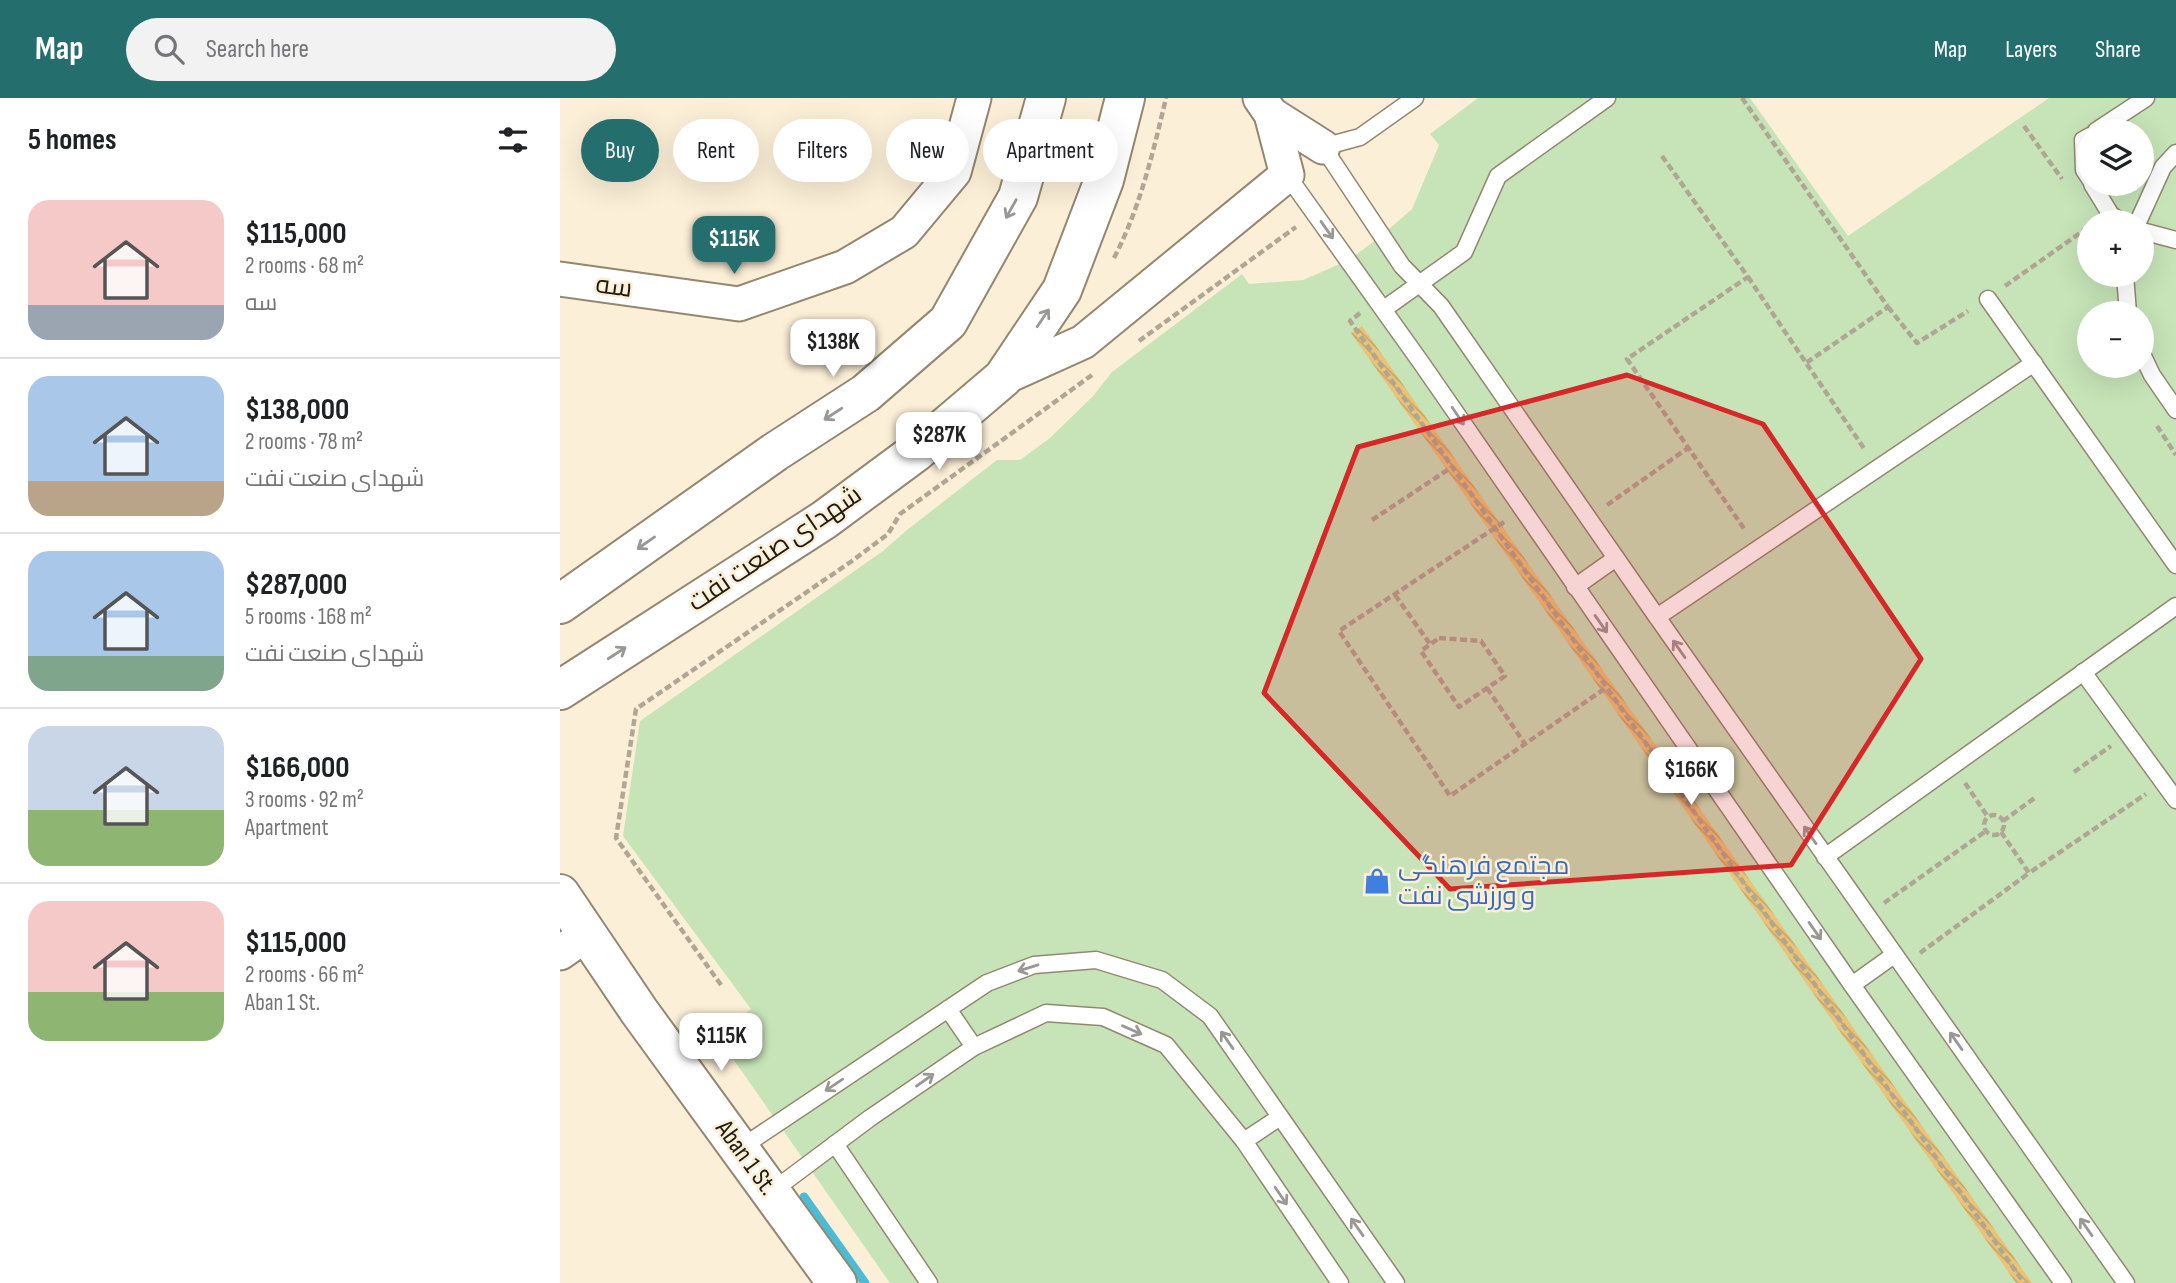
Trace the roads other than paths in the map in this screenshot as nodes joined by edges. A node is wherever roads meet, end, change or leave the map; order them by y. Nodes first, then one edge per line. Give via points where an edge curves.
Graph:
1 (974, 98) edge
2 (1046, 98) edge
3 (1125, 98) edge
4 (1415, 98) edge
5 (1607, 98) edge
6 (2146, 98) edge
7 (1266, 106) edge
8 (2114, 119) edge
9 (1323, 148) junction
10 (2176, 153) edge
11 (1287, 175) junction
12 (2143, 210) edge
13 (2154, 234) edge
14 (2176, 240) edge
15 (560, 279) edge
16 (1419, 284) junction
17 (1988, 299) dead end
18 (1381, 305) junction
19 (2034, 363) junction
20 (1003, 378) junction
21 (2154, 378) edge
22 (2176, 410) edge
23 (1616, 558) junction
24 (2176, 565) edge
25 (1575, 587) junction
26 (560, 604) edge
27 (2176, 606) edge
28 (1657, 617) junction
29 (2083, 672) junction
30 (560, 690) edge
31 (2176, 800) edge
32 (1825, 856) junction
33 (560, 894) edge
34 (573, 943) edge
35 (1894, 955) junction
36 (1852, 985) junction
37 (948, 1009) junction
38 (974, 1047) junction
39 (1280, 1117) junction
40 (1244, 1142) junction
41 (835, 1144) junction
42 (739, 1149) junction
43 (771, 1192) junction
44 (837, 1283) edge
45 (929, 1283) edge
46 (1340, 1283) edge
47 (1396, 1283) edge
48 (2063, 1283) edge
49 (2126, 1283) edge

1 - 15 street, سه via 954,172 904,232 845,267 739,304
2 -> 26 main road via 1018,197 948,322 866,393
20 -> 3 main road, شهدای صنعت نفت via 1062,290 1104,180
4 - 9 lane via 1360,137
5 - 16 lane via 1498,176 1464,252
6 - 8 lane
7 - 9 street
7 - 11 street
9 - 16 lane
10 - 12 lane via 2163,167
11 -> 18 lane
11 - 20 street via 1083,342
13 - 14 lane
16 - 18 lane
16 - 23 lane via 1441,306
17 - 19 lane
18 -> 25 lane
19 - 24 lane
19 - 28 lane
30 -> 20 main road, شهدای صنعت نفت via 824,520 916,452
21 - 22 lane
23 - 25 lane
23 - 28 lane
25 -> 36 lane
27 - 29 lane
32 -> 28 lane
29 - 31 lane
29 - 32 lane
32 - 35 lane
33 - 34 main road, Aban 1 St.
34 - 42 main road, Aban 1 St. via 639,1011
35 - 36 lane
49 -> 35 lane
36 - 48 lane
37 - 38 lane
39 -> 37 lane via 1210,1016 1162,979 1096,960 1034,965 987,983
37 -> 42 lane
38 -> 40 lane via 1046,1013 1104,1017 1166,1045
41 -> 38 lane
39 - 40 lane
47 -> 39 lane
40 -> 46 lane
41 - 43 lane
41 - 45 lane
42 - 43 main road, Aban 1 St.
43 - 44 main road, Aban 1 St.

